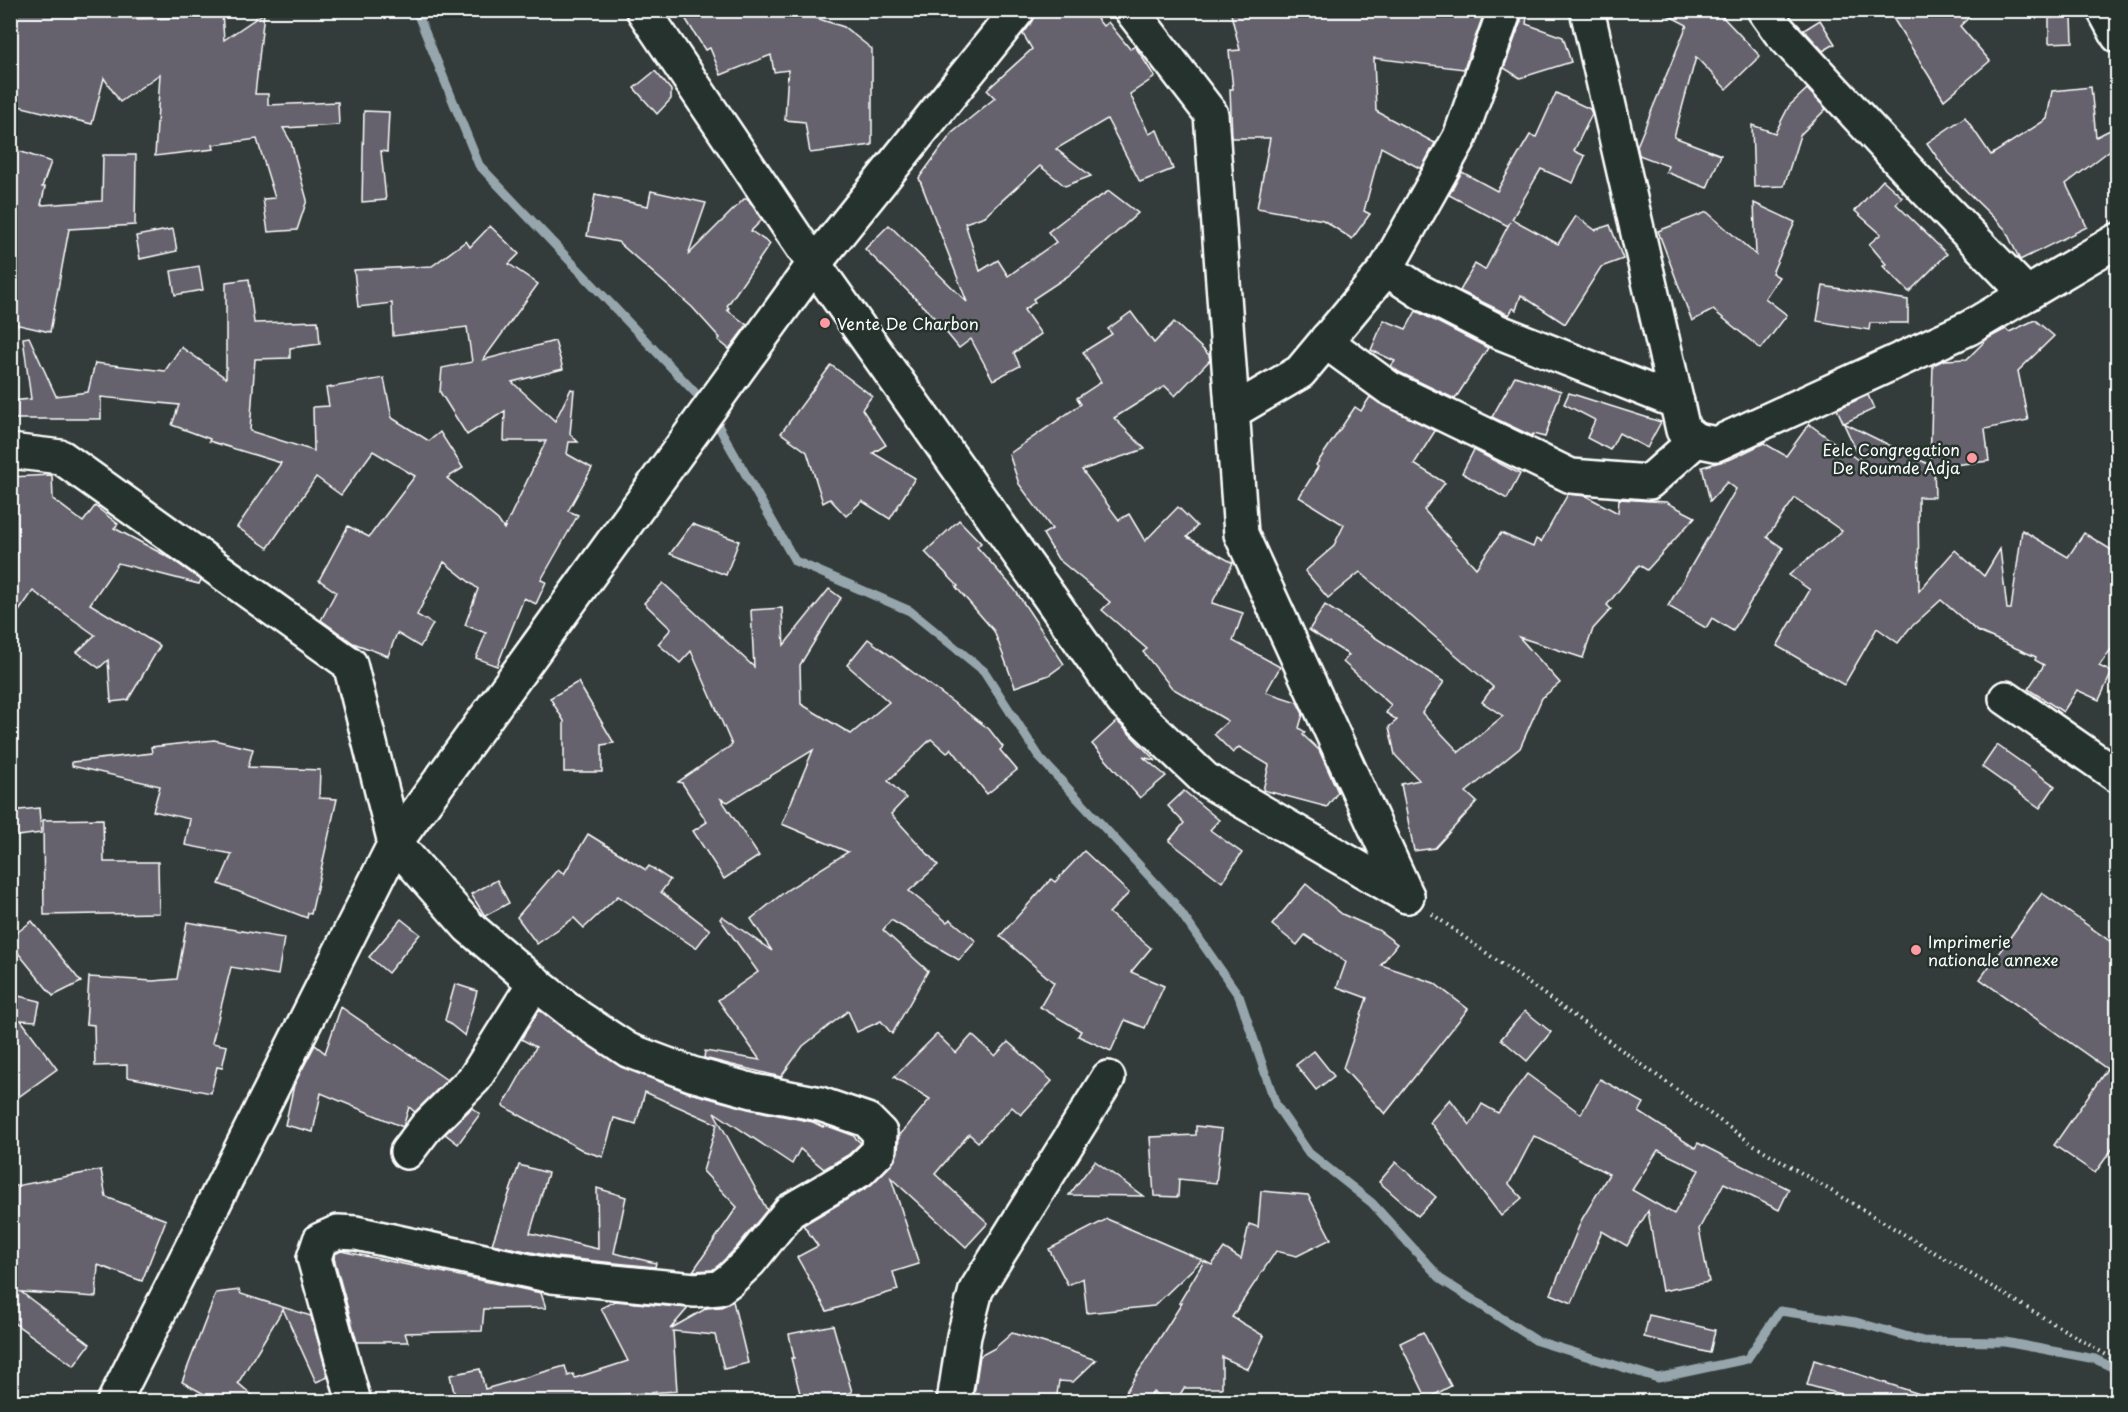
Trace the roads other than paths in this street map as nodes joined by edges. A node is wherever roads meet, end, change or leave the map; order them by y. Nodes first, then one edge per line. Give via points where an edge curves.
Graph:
1 (643, 10) edge
2 (1018, 10) edge
3 (1131, 10) edge
4 (1587, 10) edge
5 (1764, 10) edge
6 (2104, 10) edge
7 (1503, 15) dead end
8 (2118, 36) edge
9 (2118, 240) edge
10 (814, 264) junction
11 (1386, 269) junction
12 (2027, 294) junction
13 (1327, 339) junction
14 (1677, 402) junction
15 (1232, 412) junction
16 (1696, 440) junction
17 (10, 451) edge
18 (2006, 698) dead end
19 (2118, 776) edge
20 (395, 843) junction
21 (535, 982) junction
22 (1108, 1078) dead end
23 (407, 1152) dead end
24 (114, 1401) edge
25 (354, 1401) edge
26 (954, 1401) edge

1 - 10 street
2 - 10 street
3 - 15 street via 1211,114
4 - 14 street
5 - 12 street via 1926,190
6 - 8 street
7 - 11 street via 1460,137
9 - 12 street
10 - 15 street via 1123,701 1205,779 1407,896 1241,534
10 - 20 street
11 - 13 street
11 - 14 street via 1421,292 1497,331
12 - 16 street via 1969,328 1716,444
13 - 15 street via 1300,372
13 - 16 street via 1389,388 1571,476 1649,482
14 - 16 street via 1683,430
17 - 20 street via 62,457 350,664
18 - 19 street
20 - 21 street via 469,927
20 - 24 street
21 - 23 street via 475,1078
21 - 25 street via 628,1050 692,1074 820,1104 867,1120 880,1133 879,1151 860,1170 790,1211 750,1261 719,1288 695,1290 552,1276 356,1233 338,1232 320,1240 314,1258
22 - 26 street via 976,1290

